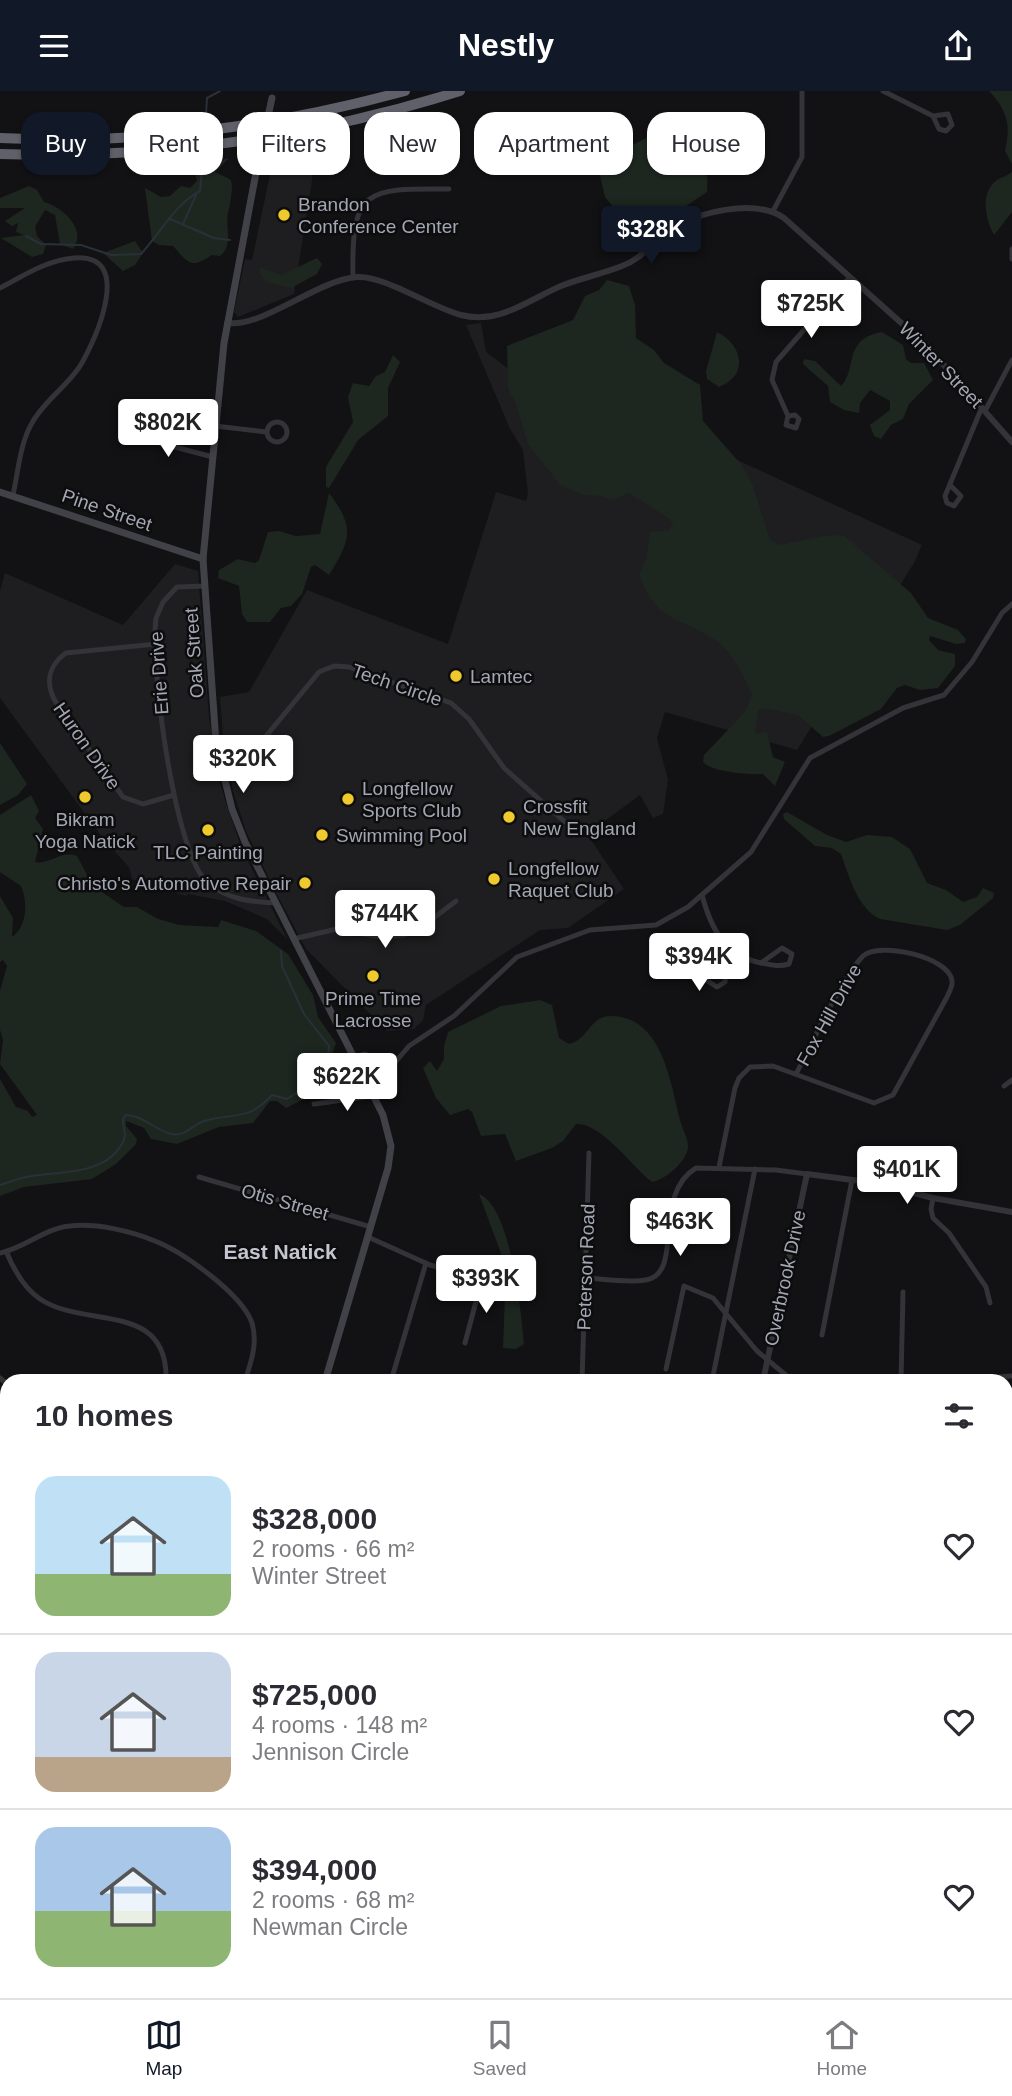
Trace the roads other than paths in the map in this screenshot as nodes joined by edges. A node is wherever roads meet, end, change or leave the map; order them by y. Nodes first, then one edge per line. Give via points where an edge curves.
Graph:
1 (405, 91) edge
2 (460, 91) edge
3 (802, 91) edge
4 (883, 91) edge
5 (272, 94) edge
6 (933, 116) dead end
7 (0, 138) edge
8 (0, 154) edge
9 (449, 189) dead end
10 (773, 211) junction
11 (1012, 249) edge
12 (1012, 259) edge
13 (850, 277) junction
14 (353, 278) junction
15 (0, 288) edge
16 (227, 323) junction
17 (1012, 361) edge
18 (983, 409) junction
19 (788, 416) dead end
20 (215, 426) junction
21 (266, 432) dead end
22 (129, 435) dead end
23 (1012, 442) edge
24 (212, 457) junction
25 (950, 485) dead end
26 (0, 492) edge
27 (13, 495) junction
28 (204, 559) junction
29 (205, 586) junction
30 (1012, 604) edge
31 (156, 644) junction
32 (221, 770) junction
33 (174, 795) junction
34 (565, 822) dead end
35 (702, 895) junction
36 (456, 901) dead end
37 (275, 902) junction
38 (293, 939) junction
39 (733, 953) junction
40 (761, 963) junction
41 (722, 967) junction
42 (354, 1057) junction
43 (796, 1074) junction
44 (1012, 1080) edge
45 (1004, 1086) dead end
46 (373, 1096) junction
47 (314, 1104) dead end
48 (589, 1153) dead end
49 (719, 1167) junction
50 (755, 1169) junction
51 (807, 1174) junction
52 (199, 1177) dead end
53 (852, 1180) junction
54 (933, 1198) junction
55 (1012, 1212) edge
56 (370, 1227) junction
57 (368, 1237) junction
58 (3, 1252) edge
59 (426, 1263) junction
60 (585, 1278) junction
61 (902, 1292) dead end
62 (990, 1303) dead end
63 (726, 1314) junction
64 (822, 1335) dead end
65 (465, 1343) dead end
66 (767, 1360) junction
67 (666, 1369) dead end
68 (165, 1374) edge
69 (247, 1374) edge
70 (327, 1374) edge
71 (393, 1374) edge
72 (582, 1374) edge
73 (713, 1374) edge
74 (764, 1374) edge
75 (784, 1374) edge
76 (901, 1374) edge

1 - 7 highway via 297,117 195,132 91,139
2 - 8 highway via 353,121 250,141 125,153
3 - 10 street via 802,157
4 - 6 street
5 - 16 main road, Oak Street, bridge
9 - 14 street via 394,189 371,198 354,225
10 - 13 street, Winter Street
10 - 14 street via 717,212 690,219 669,230 634,261 491,317 461,315 375,281
11 - 12 street
13 - 18 street, Winter Street via 927,346
13 - 19 street via 776,362 772,380
14 - 16 street via 248,320
15 - 27 street via 41,267 75,258 96,263 109,286 83,361 28,429
16 - 20 main road, Oak Street
17 - 18 street
18 - 23 street, Winter Street
18 - 25 street
20 - 21 street
20 - 24 main road, Oak Street
22 - 24 street
24 - 28 main road, Oak Street
26 - 27 main road, Pine Street
27 - 28 main road, Pine Street
28 - 29 main road, Oak Street
29 - 31 street, Erie Drive via 180,586 168,595 157,616
29 - 32 main road, Oak Street
30 - 35 street via 944,695 903,708 810,758 757,845
31 - 33 street, Erie Drive via 166,758
31 - 33 street, Huron Drive via 66,653 51,670 49,686 123,797 143,804
32 - 34 street, Tech Circle via 253,752 319,672 346,666 429,693 454,706 473,723 504,768
32 - 37 main road, Oak Street via 240,831
33 - 37 street, Erie Drive via 192,857 206,881 239,899
35 - 39 street via 712,928
35 - 42 street via 656,925 590,930 517,957 454,1016 411,1044 392,1066 365,1054
36 - 38 street via 404,935 380,937 337,929
37 - 38 main road, Oak Street
38 - 42 main road, Oak Street
39 - 40 street
39 - 41 street
40 - 40 street via 786,965 792,954 782,947
41 - 41 street via 707,970 710,985 725,982
42 - 46 main road, Oak Street
43 - 43 street, Fox Hill Drive via 874,1103 886,1100 947,996 952,981 948,971 935,961 891,950 866,953
43 - 49 street, Fox Hill Drive via 760,1065 743,1072 735,1088
44 - 45 street
46 - 47 street
46 - 56 main road, Oak Street via 388,1130 391,1153
48 - 60 street, Peterson Road
49 - 50 street
49 - 60 street via 693,1170 675,1192 669,1211 667,1257 655,1277
50 - 51 street
50 - 63 street
51 - 53 street
51 - 66 street, Overbrook Drive
52 - 56 street, Otis Street
53 - 54 street
53 - 64 street
54 - 55 street
54 - 62 street via 933,1218 986,1287
56 - 57 main road, Oak Street
57 - 59 street
57 - 70 main road, Oak Street
58 - 68 street via 41,1300 143,1328 160,1348
58 - 69 street via 57,1229 76,1226 140,1236 169,1247 227,1290 248,1313 255,1339
59 - 65 street via 482,1279
59 - 71 street
60 - 72 street, Peterson Road
61 - 76 street
63 - 66 street
63 - 67 street via 709,1294 684,1286
63 - 73 street
66 - 74 street, Overbrook Drive
66 - 75 street

